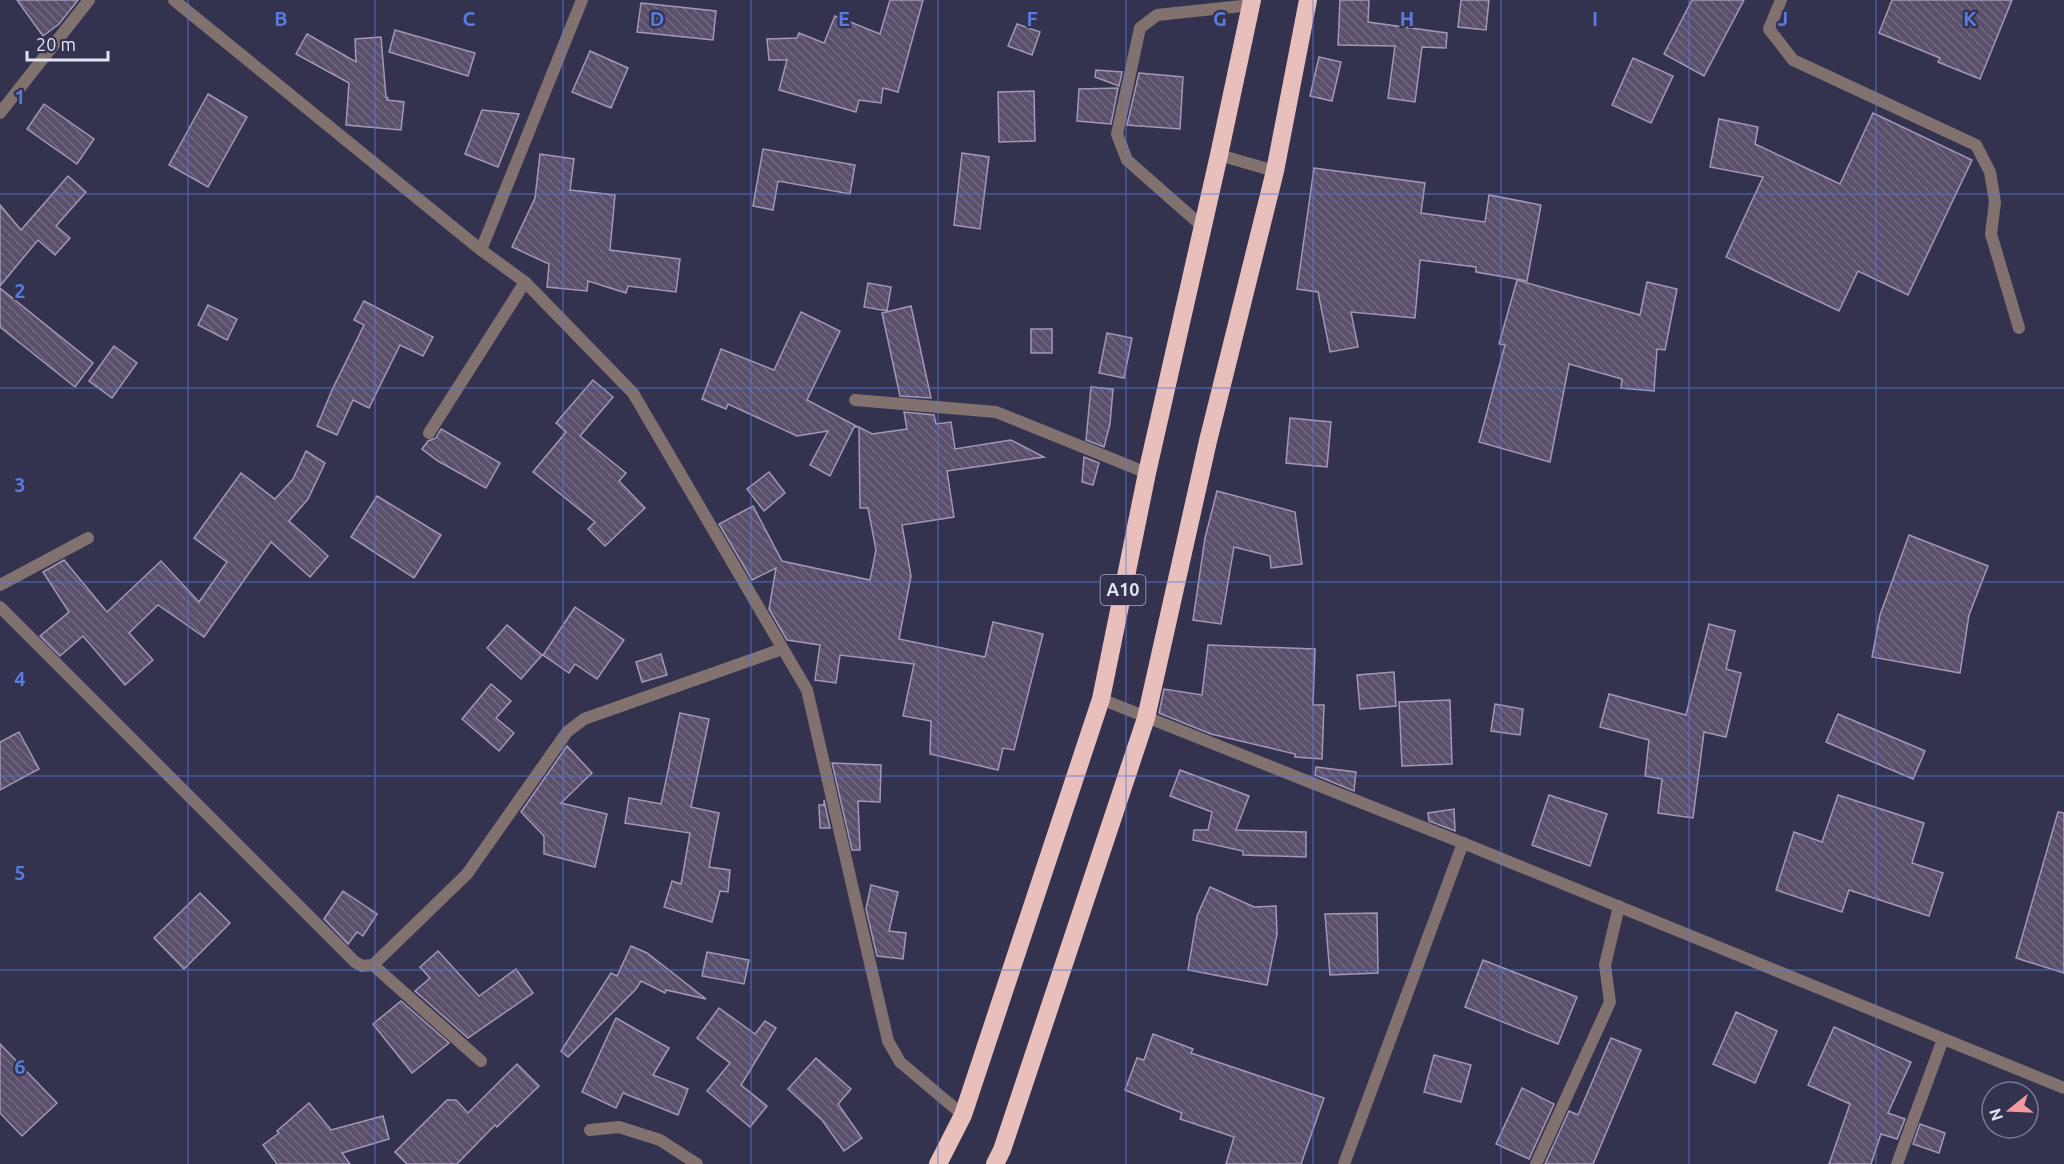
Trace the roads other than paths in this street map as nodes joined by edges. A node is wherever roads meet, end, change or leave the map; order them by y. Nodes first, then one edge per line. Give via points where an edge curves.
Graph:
1 (89, 0) edge
2 (174, 0) edge
3 (582, 0) edge
4 (1308, 0) edge
5 (1781, 0) edge
6 (1251, 2) edge
7 (0, 113) edge
8 (1220, 155) junction
9 (1275, 171) junction
10 (1203, 227) junction
11 (481, 250) junction
12 (525, 282) junction
13 (2019, 328) dead end
14 (855, 400) dead end
15 (429, 433) dead end
16 (1147, 473) junction
17 (88, 538) dead end
18 (0, 585) edge
19 (0, 607) edge
20 (782, 649) junction
21 (1101, 699) junction
22 (1146, 718) junction
23 (1463, 843) junction
24 (1619, 906) junction
25 (372, 965) junction
26 (1943, 1039) junction
27 (481, 1061) dead end
28 (2064, 1088) edge
29 (963, 1115) junction
30 (591, 1130) dead end
31 (697, 1164) edge
32 (938, 1164) edge
33 (995, 1164) edge
34 (1344, 1164) edge
35 (1536, 1164) edge
36 (1897, 1164) edge

1 - 7 street
2 - 11 street
3 - 11 street
4 - 9 highway, A10
5 - 13 street via 1769,29 1793,60 1976,145 1990,172 1995,202 1991,234
6 - 8 highway, A10
6 - 10 street via 1156,15 1140,28 1117,134 1126,160
8 - 9 street
8 - 10 highway, A10
9 - 22 highway, A10 via 1208,441
10 - 16 highway, A10
11 - 12 street
12 - 15 street
12 - 20 street via 633,393
14 - 16 street via 996,412
16 - 21 highway, A10
17 - 18 street
19 - 25 street via 355,962
20 - 25 street via 584,719 567,732 467,874
20 - 29 street via 807,690 888,1041 900,1062
21 - 22 street
21 - 29 highway, A10
22 - 23 street
22 - 33 highway, A10
23 - 24 street
23 - 34 street
24 - 26 street
24 - 35 street via 1605,966 1610,1002
25 - 27 street
26 - 28 street
26 - 36 street
29 - 32 highway, A10
30 - 31 street via 619,1127 660,1140

